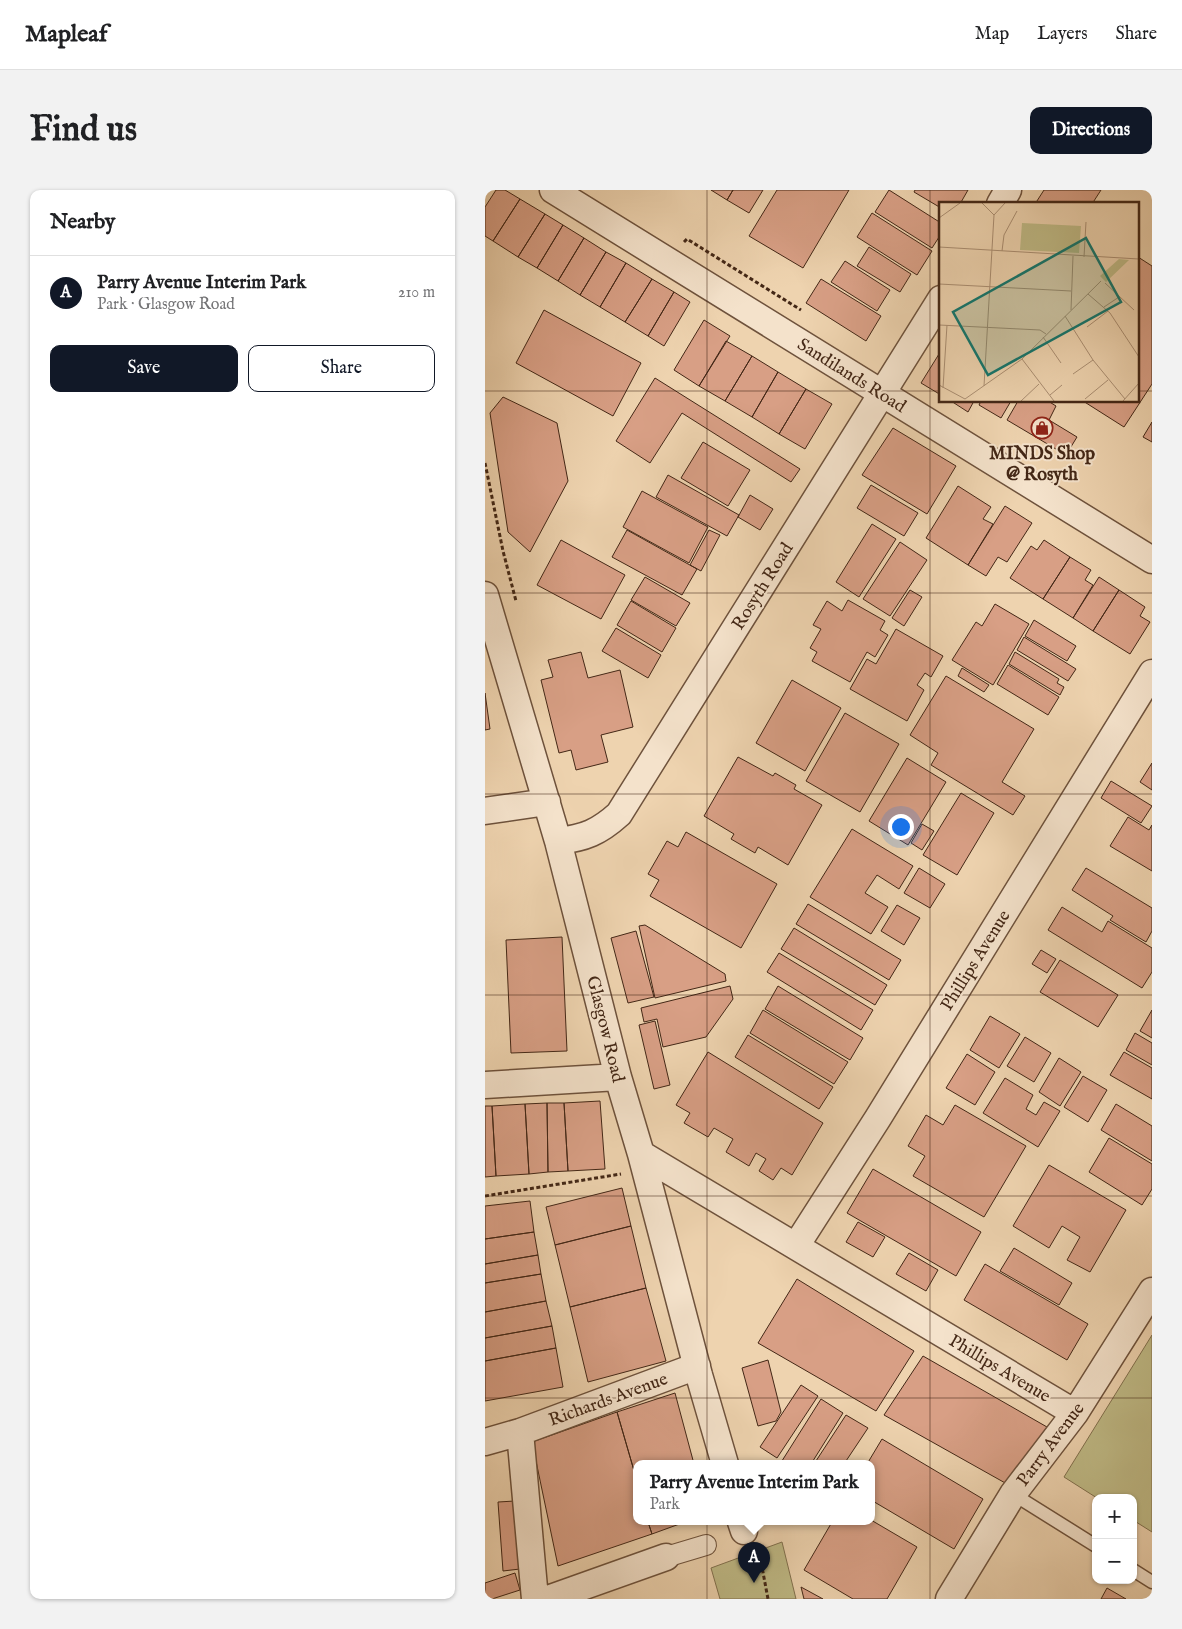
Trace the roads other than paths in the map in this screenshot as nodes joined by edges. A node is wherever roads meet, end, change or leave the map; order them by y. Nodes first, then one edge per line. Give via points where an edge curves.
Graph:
1 (553, 190) edge
2 (1008, 190) edge
3 (1001, 202) edge
4 (939, 302) edge
5 (883, 394) junction
6 (1152, 560) edge
7 (485, 595) edge
8 (1152, 674) edge
9 (547, 802) junction
10 (485, 811) edge
11 (558, 841) junction
12 (618, 1077) junction
13 (485, 1085) edge
14 (641, 1154) junction
15 (796, 1246) junction
16 (1152, 1291) edge
17 (697, 1366) junction
18 (1075, 1413) junction
19 (520, 1432) junction
20 (485, 1442) edge
21 (724, 1460) edge
22 (1013, 1494) junction
23 (1092, 1543) edge
24 (706, 1545) dead end
25 (666, 1557) joint
26 (1137, 1573) edge
27 (1152, 1582) edge
28 (535, 1599) edge
29 (548, 1599) edge
30 (949, 1599) edge

1 - 5 street, Sandilands Road
2 - 3 street
4 - 5 street, Rosyth Road
5 - 6 street, Sandilands Road
5 - 11 street, Rosyth Road via 619,814 605,827 579,839
7 - 9 street, Glasgow Road
8 - 15 street, Phillips Avenue
9 - 10 street
9 - 11 street, Glasgow Road
11 - 12 street, Glasgow Road
12 - 13 street
12 - 14 street, Glasgow Road
14 - 15 street, Phillips Avenue
14 - 17 street, Glasgow Road
15 - 18 street, Phillips Avenue
16 - 18 street, Parry Avenue
17 - 19 street, Richards Avenue
17 - 21 street, Glasgow Road
18 - 22 street, Parry Avenue
19 - 20 street, Richards Avenue
19 - 28 street
22 - 23 lane
22 - 30 street, Parry Avenue
24 - 25 street
25 - 29 street
26 - 27 lane

